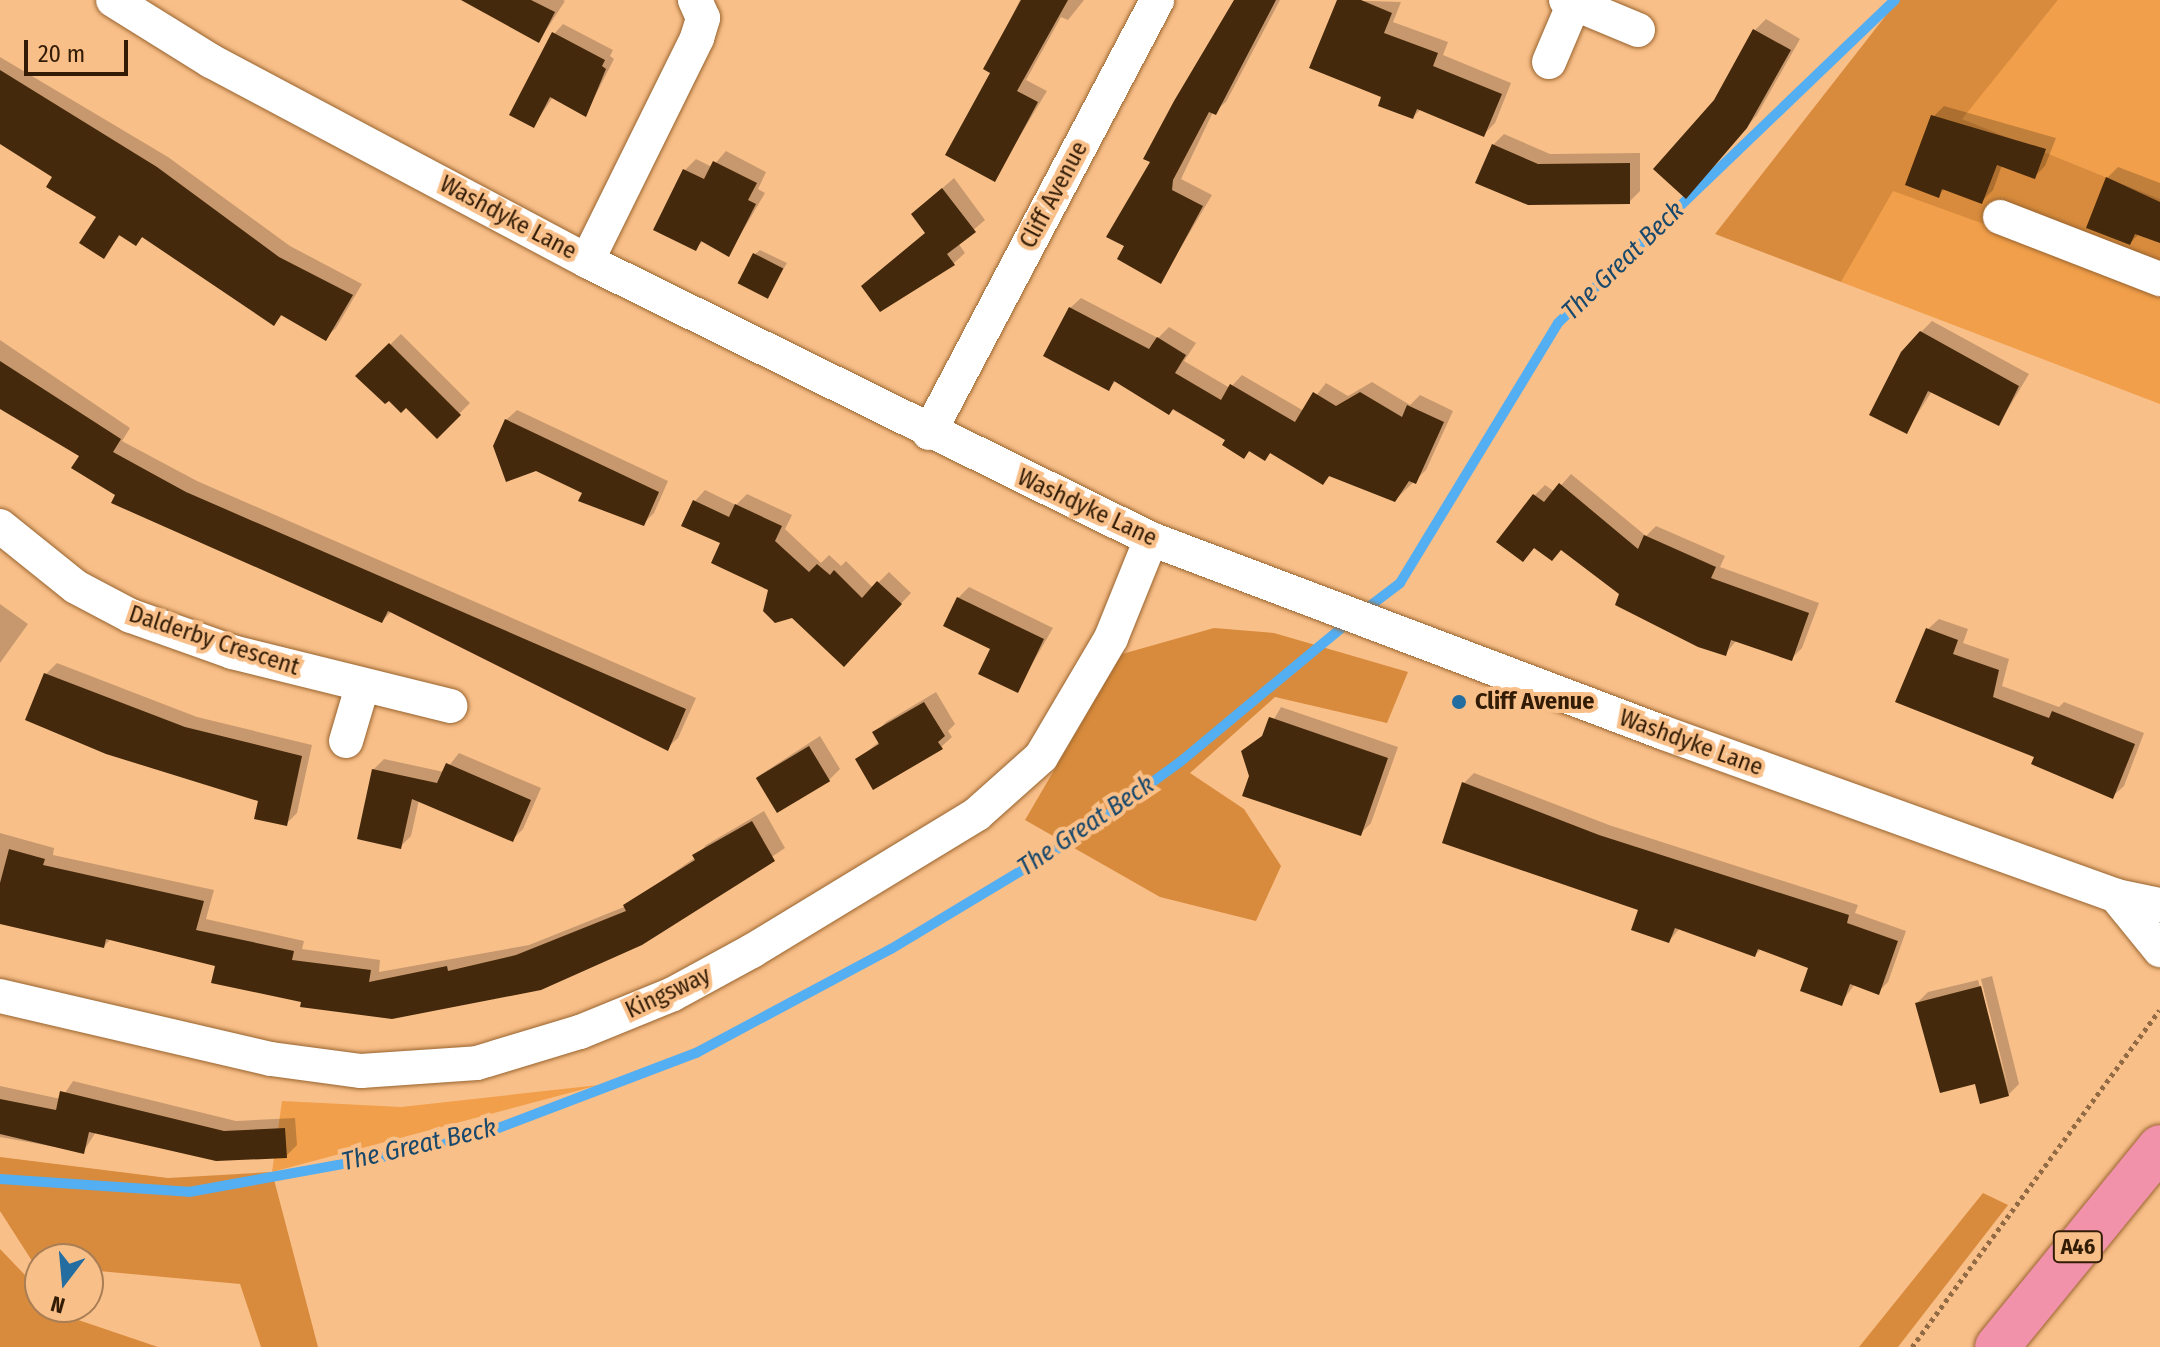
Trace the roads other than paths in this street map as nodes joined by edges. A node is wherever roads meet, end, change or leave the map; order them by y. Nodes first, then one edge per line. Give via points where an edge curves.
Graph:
1 (113, 0) edge
2 (695, 0) edge
3 (1157, 0) edge
4 (1570, 2) edge
5 (1638, 30) dead end
6 (1549, 62) dead end
7 (2000, 217) dead end
8 (587, 261) junction
9 (2160, 279) edge
10 (929, 433) junction
11 (0, 526) edge
12 (1151, 539) junction
13 (362, 687) junction
14 (450, 706) dead end
15 (346, 741) dead end
16 (2116, 896) junction
17 (2160, 905) edge
18 (2160, 950) edge
19 (0, 996) edge
20 (2160, 1147) edge
21 (1997, 1347) edge

1 - 8 street, Washdyke Lane via 211,61
2 - 8 street via 703,18 697,38
3 - 10 street, Cliff Avenue
4 - 5 street
4 - 6 street
7 - 9 street
8 - 10 street, Washdyke Lane
10 - 12 street, Washdyke Lane
11 - 13 street, Dalderby Crescent via 76,587 131,616 232,652
12 - 16 street, Washdyke Lane
12 - 19 street, Kingsway via 1111,638 1041,757 977,814 752,951 673,994 580,1032 477,1063 361,1071 271,1059
13 - 14 street, Dalderby Crescent
13 - 15 street
16 - 17 street, Washdyke Lane
16 - 18 street
20 - 21 highway, A46

